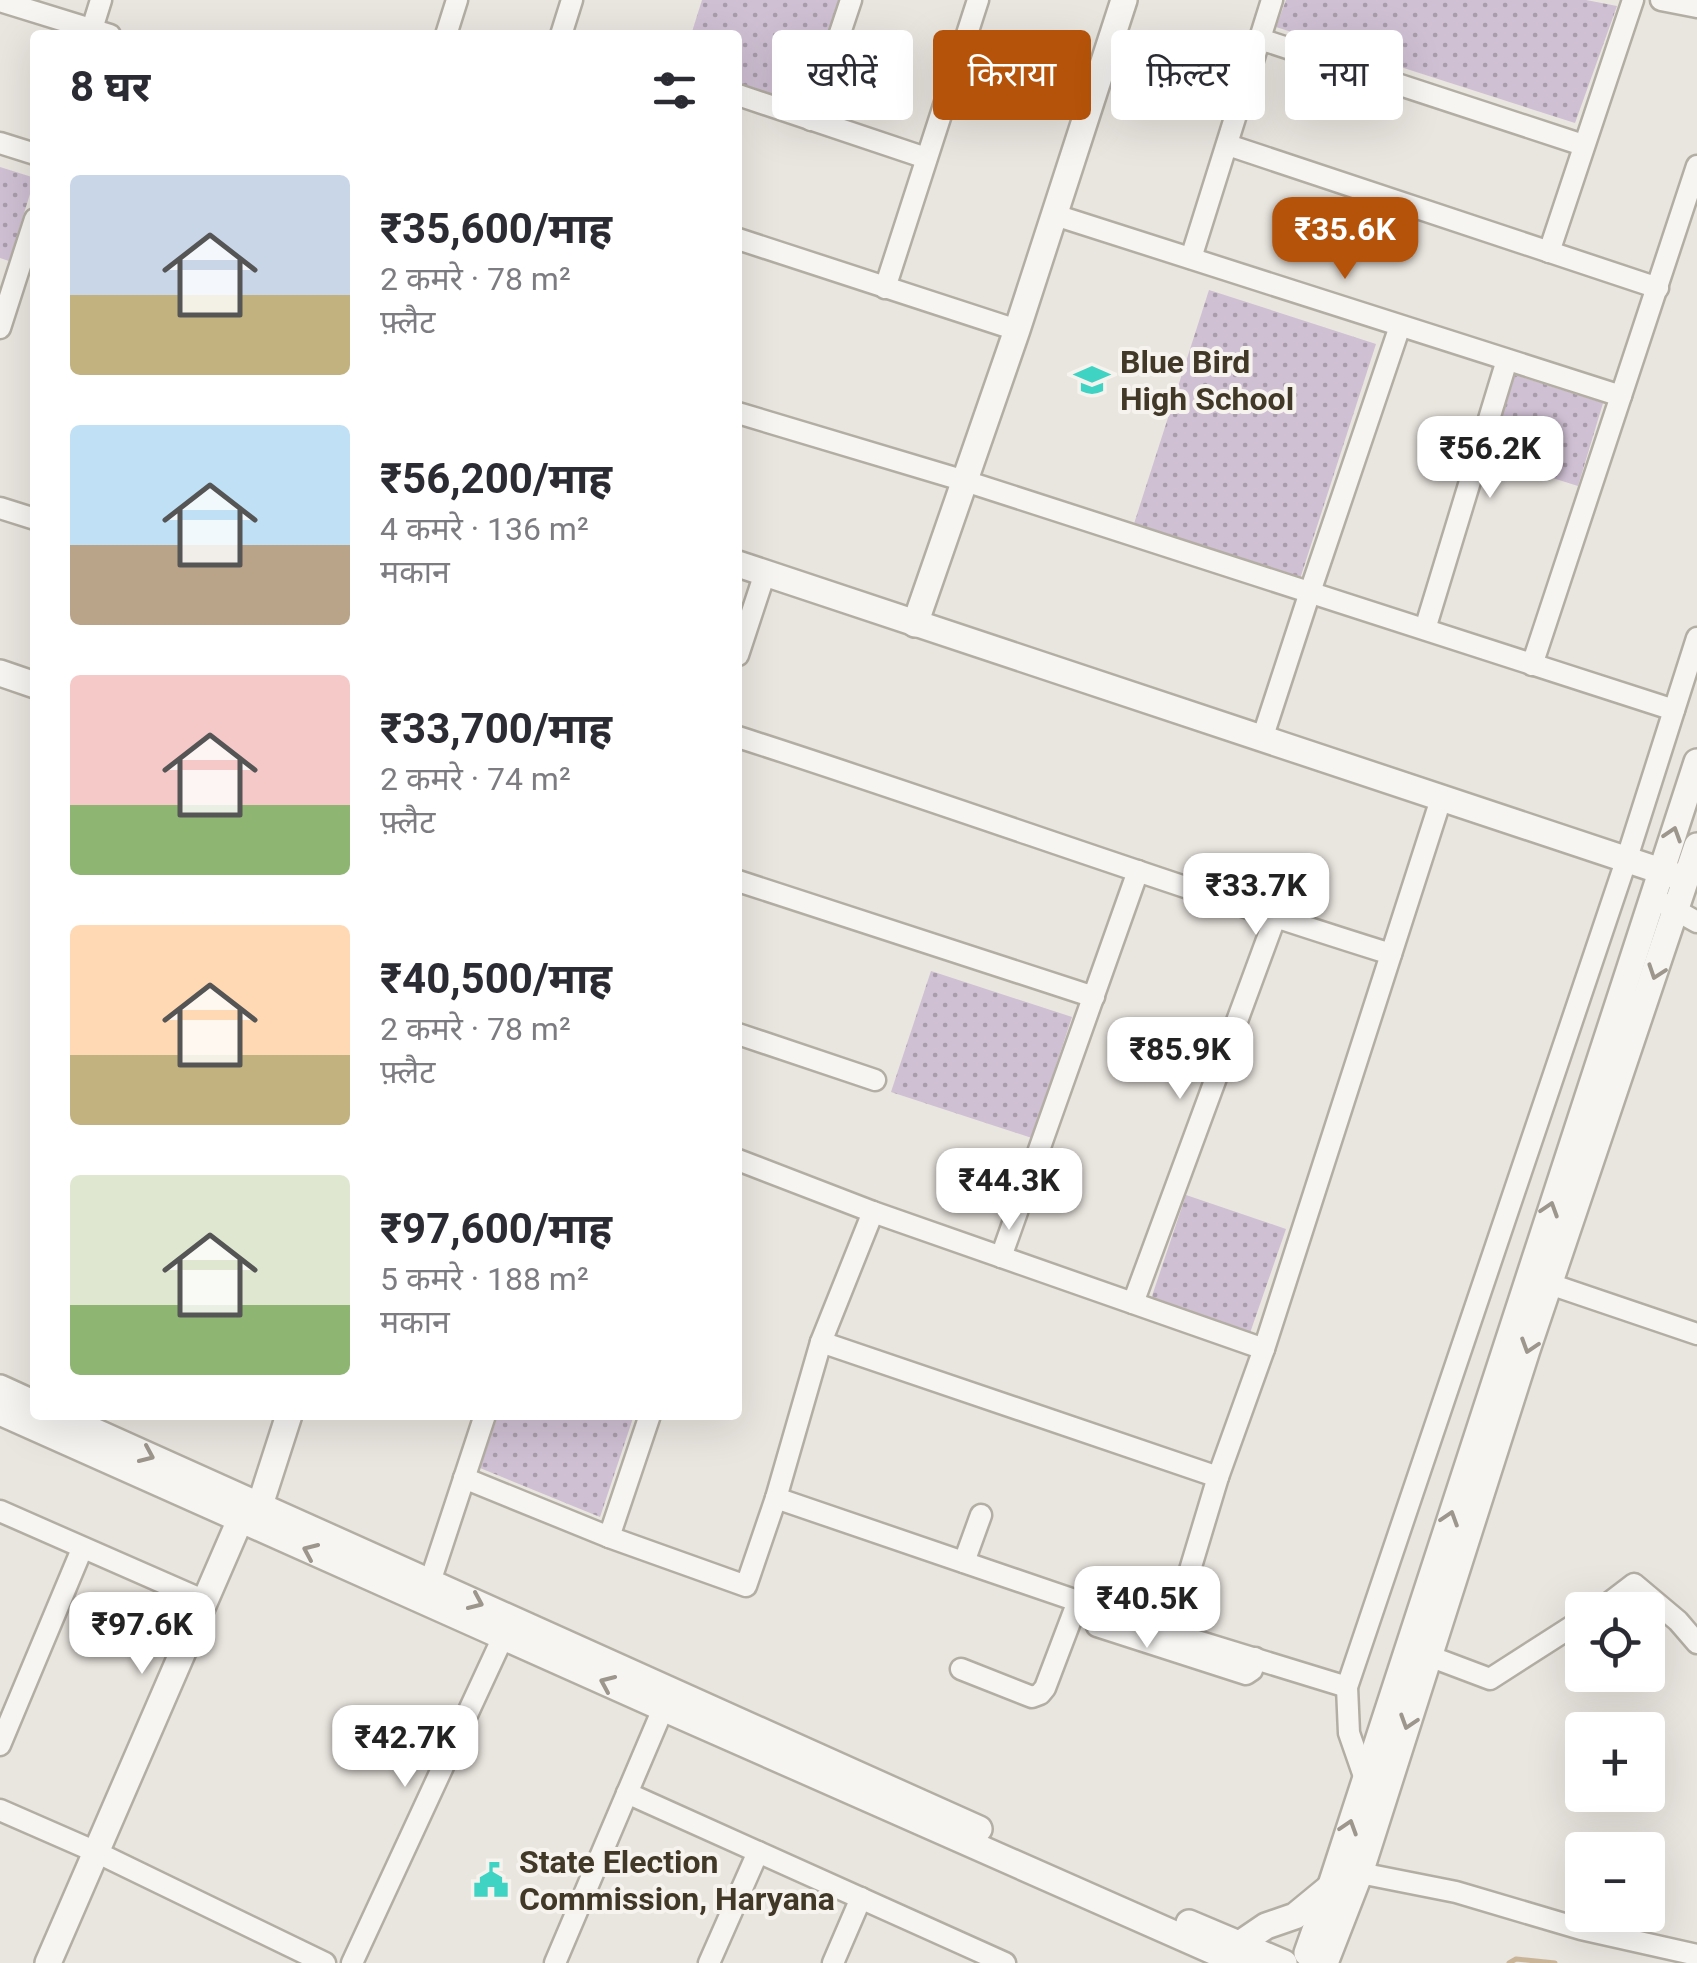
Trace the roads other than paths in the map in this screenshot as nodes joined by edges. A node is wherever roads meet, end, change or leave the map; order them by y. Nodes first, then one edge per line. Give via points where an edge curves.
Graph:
1 (102, 0) edge
2 (572, 0) edge
3 (852, 0) edge
4 (978, 0) edge
5 (1124, 0) edge
6 (1272, 0) edge
7 (1633, 0) edge
8 (1660, 0) edge
9 (0, 1) edge
10 (451, 1) edge
11 (1697, 7) edge
12 (94, 30) edge
13 (101, 30) edge
14 (447, 30) edge
15 (563, 30) edge
16 (842, 30) edge
17 (1263, 30) edge
18 (1265, 41) edge
19 (742, 97) edge
20 (772, 107) edge
21 (812, 120) edge
22 (1235, 120) edge
23 (0, 143) edge
24 (1228, 144) junction
25 (1583, 146) junction
26 (30, 152) edge
27 (926, 158) junction
28 (1697, 166) edge
29 (1054, 215) junction
30 (30, 235) edge
31 (742, 239) edge
32 (1549, 252) junction
33 (1190, 258) junction
34 (885, 288) junction
35 (1658, 288) junction
36 (1400, 326) junction
37 (0, 328) edge
38 (1017, 330) junction
39 (1507, 360) junction
40 (1621, 396) junction
41 (742, 415) edge
42 (964, 481) junction
43 (0, 508) edge
44 (30, 517) edge
45 (742, 565) edge
46 (765, 574) junction
47 (1310, 592) junction
48 (915, 624) junction
49 (1425, 629) junction
50 (1697, 638) edge
51 (742, 643) edge
52 (1532, 665) junction
53 (0, 673) edge
54 (30, 683) edge
55 (1674, 710) junction
56 (742, 738) edge
57 (1262, 739) junction
58 (1697, 762) edge
59 (1442, 799) junction
60 (1697, 846) edge
61 (1626, 860) junction
62 (1138, 871) junction
63 (1673, 876) junction
64 (742, 882) edge
65 (1652, 898) junction
66 (1687, 916) edge
67 (1275, 918) junction
68 (1391, 954) junction
69 (1094, 996) junction
70 (742, 1035) edge
71 (875, 1080) dead end
72 (742, 1162) edge
73 (873, 1212) junction
74 (1001, 1258) junction
75 (1539, 1281) junction
76 (1133, 1303) junction
77 (1697, 1334) edge
78 (821, 1342) junction
79 (1264, 1349) junction
80 (0, 1388) edge
81 (30, 1402) edge
82 (0, 1412) edge
83 (68, 1420) edge
84 (287, 1420) edge
85 (483, 1420) edge
86 (648, 1420) edge
87 (464, 1478) junction
88 (1218, 1478) junction
89 (776, 1498) junction
90 (0, 1512) edge
91 (250, 1512) junction
92 (981, 1515) dead end
93 (609, 1537) junction
94 (82, 1549) junction
95 (964, 1562) junction
96 (427, 1591) junction
97 (1624, 1592) edge
98 (1644, 1592) edge
99 (205, 1600) junction
100 (1087, 1604) junction
101 (1665, 1610) edge
102 (1565, 1631) edge
103 (1171, 1633) junction
104 (504, 1637) junction
105 (1697, 1643) edge
106 (1429, 1656) junction
107 (1256, 1658) junction
108 (961, 1669) dead end
109 (1347, 1687) junction
110 (667, 1699) junction
111 (0, 1745) edge
112 (1365, 1779) junction
113 (627, 1793) junction
114 (0, 1810) edge
115 (96, 1852) junction
116 (758, 1852) junction
117 (1360, 1872) junction
118 (1330, 1888) junction
119 (861, 1898) junction
120 (1241, 1953) edge
121 (1697, 1955) edge
122 (1305, 1961) edge
123 (48, 1963) edge
124 (326, 1963) edge
125 (352, 1963) edge
126 (554, 1963) edge
127 (709, 1963) edge
128 (834, 1963) edge
129 (1005, 1963) edge

1 - 13 street
2 - 15 street
3 - 16 street
4 - 27 street
5 - 29 street
6 - 17 street
7 - 25 street
8 - 11 street
9 - 12 street
10 - 14 street
18 - 25 street
19 - 20 street
21 - 27 street
22 - 24 street
23 - 26 street
24 - 32 street
24 - 33 street
25 - 32 street
27 - 34 street
28 - 35 street
29 - 33 street
29 - 38 street
30 - 37 street
31 - 34 street
32 - 35 street
33 - 36 street
34 - 38 street
35 - 40 street
36 - 39 street
36 - 47 street
38 - 42 street
39 - 40 street
39 - 49 street
40 - 52 street
41 - 42 street
42 - 47 street
42 - 48 street
43 - 44 street
45 - 46 street
46 - 48 street
46 - 51 street
47 - 49 street
47 - 57 street
48 - 57 street
49 - 52 street
50 - 55 street
52 - 55 street
53 - 54 street
55 - 61 street
56 - 62 street
57 - 59 street
63 -> 58 street
59 - 61 street
59 - 68 street
60 - 63 street
61 - 63 street
61 - 109 street
62 - 67 street
62 - 69 street
63 - 65 street
63 - 66 street
64 - 69 street
65 - 66 street
75 -> 65 street
66 -> 75 street
67 - 68 street
67 - 76 street
68 - 79 street
69 - 74 street
70 - 71 street
72 - 73 street
73 - 74 street
73 - 78 street
74 - 76 street
75 - 77 street
75 -> 106 street
112 -> 75 street
76 - 79 street
78 - 88 street
78 - 89 street
79 - 88 street
80 - 81 street
82 - 91 street
83 -> 91 street
84 - 91 street
85 - 87 street
86 - 93 street
87 - 93 street
87 - 96 street
88 - 103 street
89 - 93 street via 746,1586
89 - 95 street
90 - 94 street
91 - 96 street
91 - 99 street
92 - 95 street
94 - 99 street
94 - 111 street
95 - 100 street
96 - 104 street
96 -> 110 street
97 - 98 street via 1634,1584
99 - 115 street
100 - 103 street
100 - 107 street via 1097,1626 1246,1674
100 - 108 street via 1040,1694 1032,1697
101 - 105 street
102 - 106 street via 1490,1679
103 - 107 street
110 -> 104 street
104 - 125 street
106 -> 117 street
107 - 109 street
109 - 112 street via 1349,1732
110 - 113 street
110 - 120 street via 1170,1915
118 -> 112 street
113 - 116 street
113 - 126 street
114 - 115 street
115 - 123 street
115 - 124 street
116 - 119 street
116 - 127 street
117 - 121 street
117 - 122 street
118 - 120 street via 1295,1916 1266,1926
118 - 122 street
119 - 128 street
119 - 129 street
120 - 122 street

